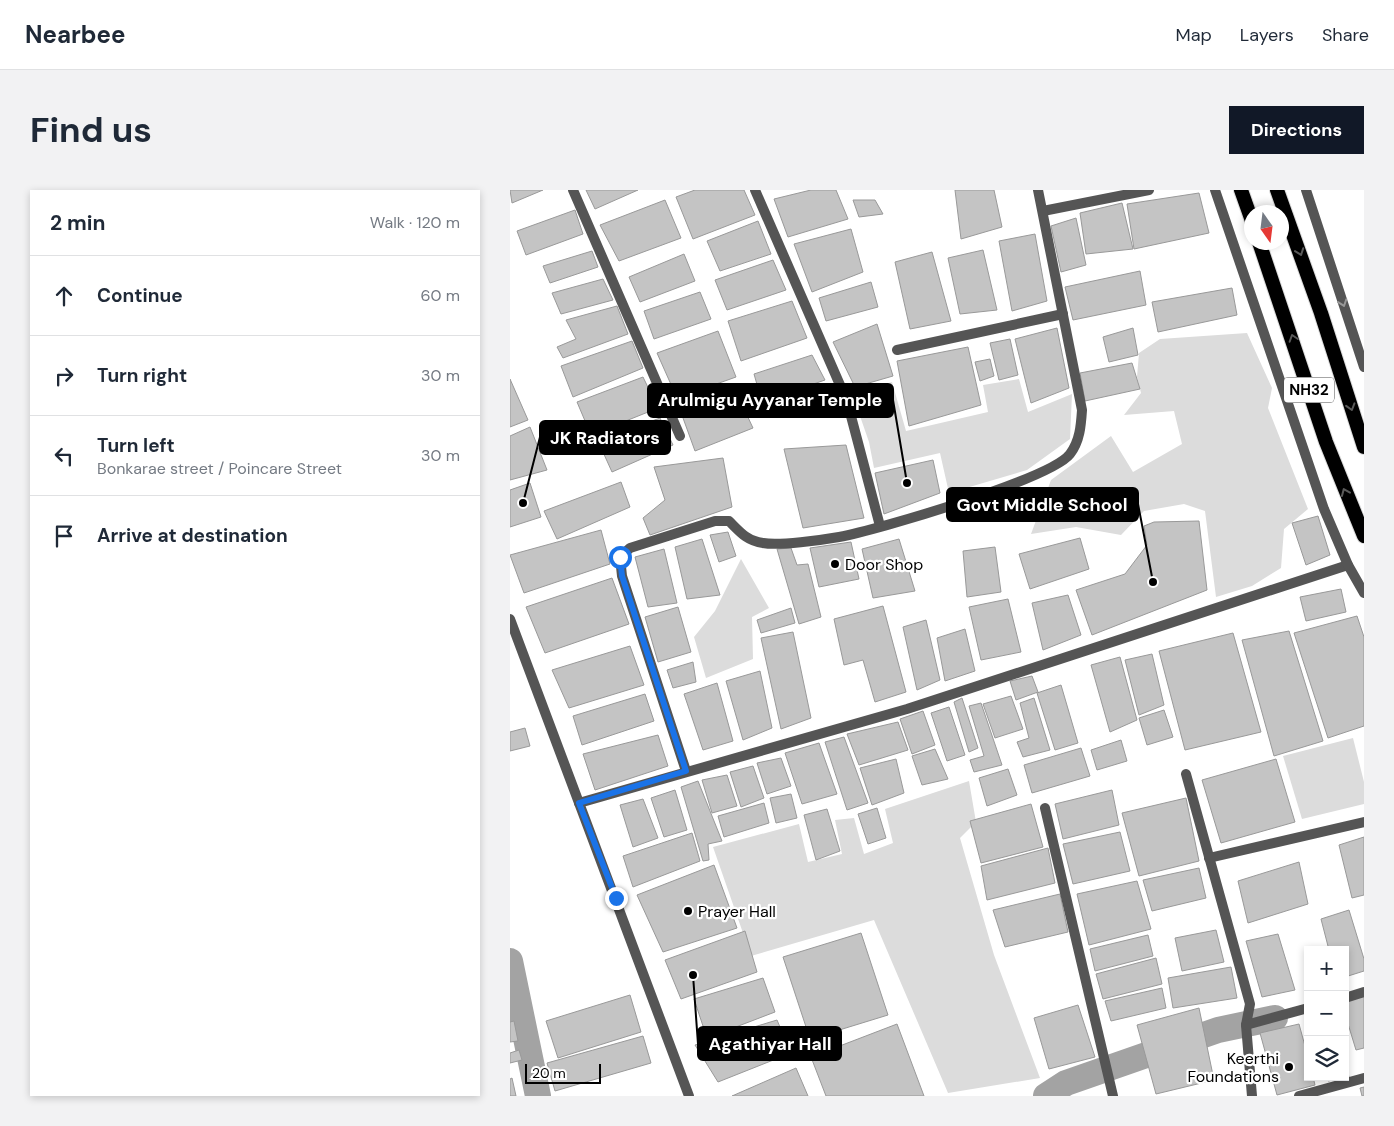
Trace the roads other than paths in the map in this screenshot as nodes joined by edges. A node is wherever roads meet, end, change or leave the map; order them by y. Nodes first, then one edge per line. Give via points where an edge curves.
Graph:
1 (573, 190) edge
2 (754, 190) edge
3 (1038, 190) edge
4 (1149, 190) edge
5 (1215, 190) edge
6 (1241, 190) edge
7 (1277, 190) edge
8 (1306, 190) edge
9 (1246, 205) edge
10 (1043, 210) junction
11 (1262, 250) edge
12 (1063, 314) junction
13 (897, 350) dead end
14 (1364, 367) edge
15 (680, 436) dead end
16 (1364, 447) edge
17 (880, 526) junction
18 (1364, 536) edge
19 (1348, 565) junction
20 (1363, 589) edge
21 (510, 619) edge
22 (686, 771) junction
23 (1186, 774) dead end
24 (579, 803) junction
25 (1045, 808) dead end
26 (1364, 822) edge
27 (1209, 858) junction
28 (1364, 992) edge
29 (1349, 997) edge
30 (1304, 1009) edge
31 (1246, 1025) junction
32 (1364, 1078) edge
33 (689, 1096) edge
34 (1113, 1096) edge
35 (1252, 1096) edge
36 (1299, 1096) edge

1 - 15 street
2 - 17 street via 847,401
3 - 10 street
4 - 10 street
5 - 19 street via 1307,462
6 - 9 highway
7 -> 16 highway, NH32
8 -> 14 street
10 - 12 street
18 -> 11 highway, NH32 via 1326,442
12 - 13 street
12 - 17 street via 1082,410 1081,432 1070,454 1038,475
17 - 22 street via 838,537 766,544 749,541 729,521 715,521 630,548 620,557 622,576
19 - 20 street
19 - 22 street via 907,709
21 - 24 street
22 - 24 street
23 - 27 street
24 - 33 street
25 - 34 street
26 - 27 street
27 - 31 street via 1250,1004
28 - 29 street
30 - 31 street
31 - 35 street
32 - 36 street

